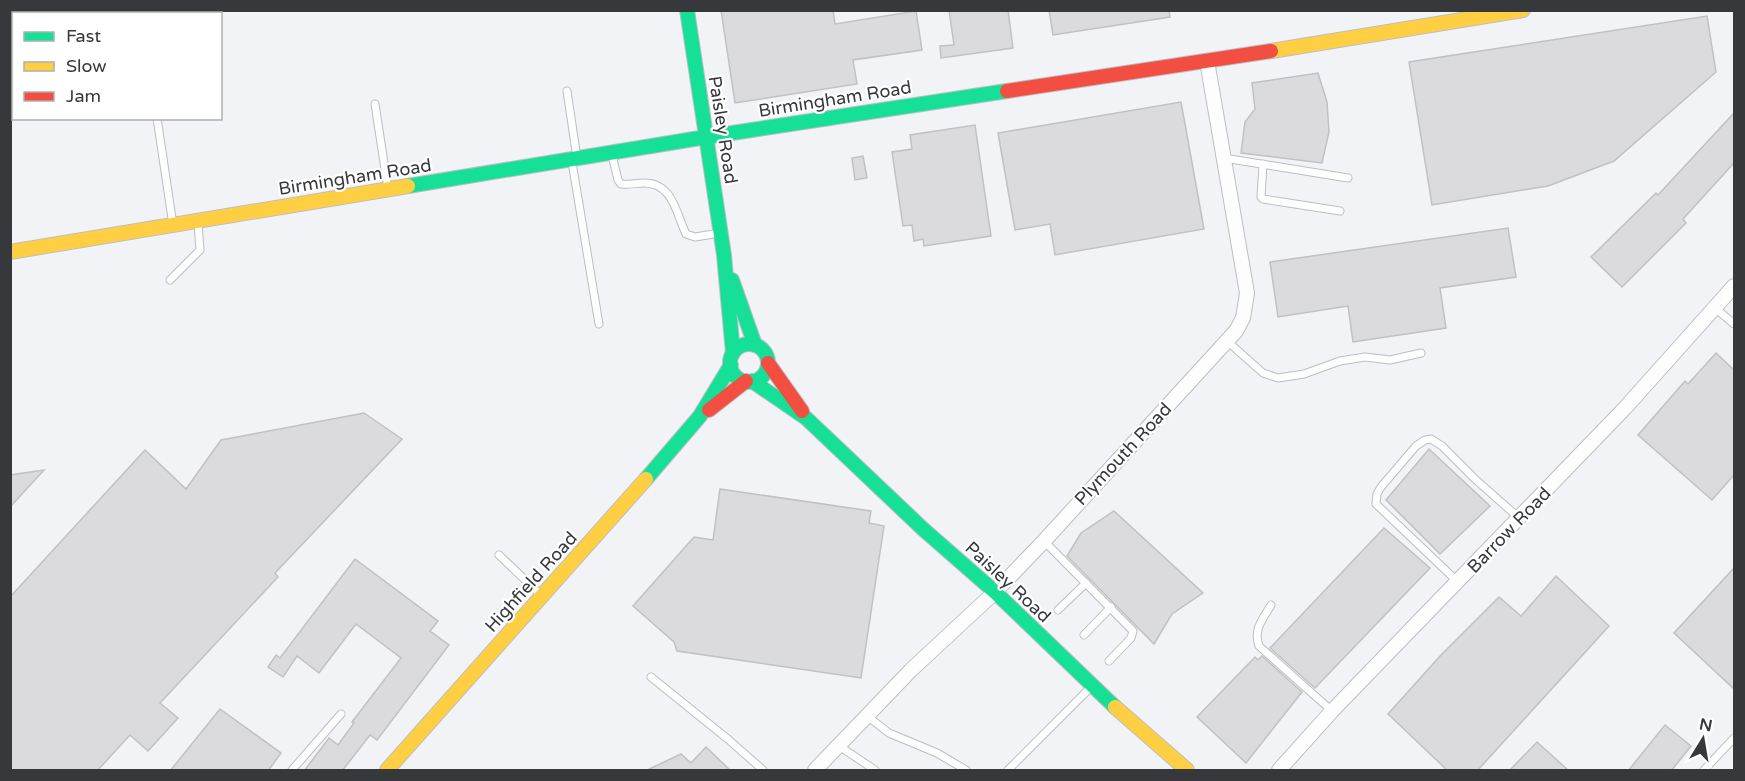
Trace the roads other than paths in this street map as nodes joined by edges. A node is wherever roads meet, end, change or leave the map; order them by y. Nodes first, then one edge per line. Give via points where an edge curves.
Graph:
1 (687, 10) edge
2 (1523, 10) edge
3 (1207, 61) junction
4 (567, 91) dead end
5 (375, 104) dead end
6 (157, 120) edge
7 (706, 137) junction
8 (612, 153) junction
9 (1224, 158) junction
10 (575, 159) junction
11 (1263, 164) junction
12 (1348, 178) dead end
13 (388, 189) junction
14 (1340, 211) dead end
15 (197, 221) junction
16 (173, 225) junction
17 (720, 233) junction
18 (10, 252) edge
19 (724, 255) junction
20 (170, 280) dead end
21 (1734, 286) edge
22 (1715, 308) junction
23 (599, 324) dead end
24 (1734, 324) edge
25 (1227, 341) junction
26 (755, 345) junction
27 (1420, 353) dead end
28 (732, 359) junction
29 (768, 363) junction
30 (749, 381) junction
31 (700, 416) junction
32 (806, 418) junction
33 (1520, 519) junction
34 (1044, 541) junction
35 (499, 555) dead end
36 (1458, 582) junction
37 (1086, 583) junction
38 (995, 592) junction
39 (542, 596) junction
40 (1271, 605) dead end
41 (1111, 607) junction
42 (1058, 610) dead end
43 (1084, 635) dead end
44 (1109, 661) dead end
45 (651, 678) dead end
46 (1092, 686) junction
47 (1332, 711) junction
48 (341, 714) dead end
49 (867, 716) junction
50 (1734, 738) edge
51 (839, 746) junction
52 (1709, 769) edge
53 (871, 770) edge
54 (292, 771) edge
55 (387, 771) edge
56 (763, 771) edge
57 (815, 771) edge
58 (966, 771) edge
59 (1008, 771) edge
60 (1187, 771) edge
61 (1279, 771) edge

1 - 7 street, Paisley Road
2 - 3 street, Birmingham Road
3 - 7 street, Birmingham Road
3 - 9 street, Plymouth Road
4 - 10 lane
5 - 13 lane
6 - 16 lane
7 - 8 street, Birmingham Road
7 - 17 street, Paisley Road
8 - 10 street, Birmingham Road
8 - 17 lane via 621,184 645,183 665,190 686,234 695,237
9 - 11 lane
9 - 25 street, Plymouth Road via 1247,293 1243,318
10 - 13 street, Birmingham Road
10 - 23 lane
11 - 12 lane
11 - 14 lane via 1263,199
13 - 15 street, Birmingham Road
15 - 16 street, Birmingham Road
15 - 20 lane via 200,250
16 - 18 street, Birmingham Road
17 - 19 street, Paisley Road
19 - 26 street, Paisley Road
19 - 28 street, Paisley Road
21 - 22 street, Barrow Road
22 - 24 lane
22 - 33 street, Barrow Road
25 - 27 lane via 1263,373 1278,378 1341,361 1365,357 1390,360
25 - 34 street, Plymouth Road
26 - 28 street via 743,345
26 - 29 street via 766,354
28 - 30 street via 736,376
28 - 31 street, Highfield Road
29 - 30 street via 765,373
29 - 32 street, Paisley Road
30 - 31 street, Highfield Road
30 - 32 street, Paisley Road
31 - 39 street, Highfield Road
32 - 38 street, Paisley Road
33 - 36 street, Barrow Road
33 - 36 lane via 1437,442 1425,440 1416,446 1381,487 1376,504
34 - 37 lane
34 - 38 street, Plymouth Road
35 - 39 lane
36 - 47 street, Barrow Road
37 - 41 lane
37 - 42 lane
38 - 46 street, Paisley Road
38 - 49 street, Plymouth Road
39 - 55 street, Highfield Road
40 - 47 lane via 1257,629 1258,646
41 - 43 lane
41 - 44 lane via 1133,631
45 - 56 lane
46 - 59 lane
46 - 60 street, Paisley Road
47 - 61 street, Barrow Road
48 - 54 lane
49 - 51 street, Plymouth Road
49 - 58 lane via 889,733 937,753
50 - 52 lane
51 - 53 lane
51 - 57 street, Plymouth Road

